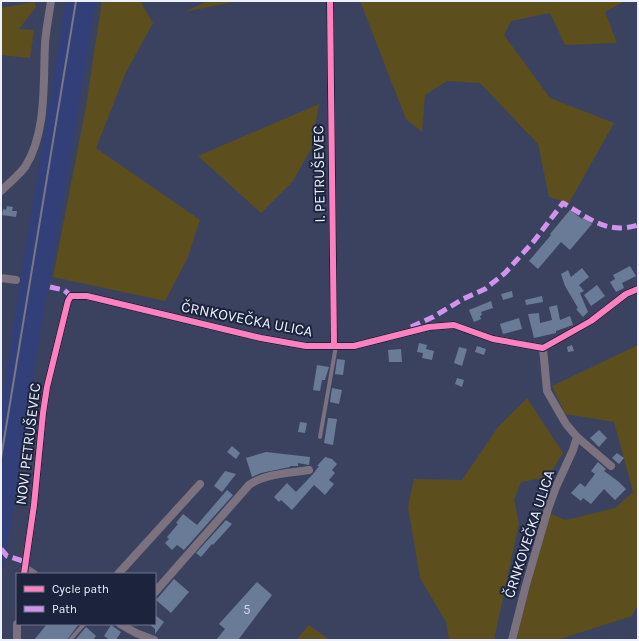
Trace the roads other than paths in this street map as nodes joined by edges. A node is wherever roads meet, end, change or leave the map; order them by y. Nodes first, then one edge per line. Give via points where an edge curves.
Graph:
1 (51, 1) edge
2 (330, 1) edge
3 (1, 191) edge
4 (1, 278) edge
5 (16, 280) dead end
6 (638, 289) edge
7 (72, 296) joint
8 (335, 346) junction
9 (543, 348) junction
10 (320, 437) dead end
11 (577, 437) junction
12 (611, 466) dead end
13 (309, 470) dead end
14 (200, 484) dead end
15 (24, 571) edge
16 (119, 573) edge
17 (156, 591) edge
18 (17, 625) edge
19 (83, 625) edge
20 (124, 625) edge
21 (136, 633) junction
22 (17, 640) edge
23 (70, 640) edge
24 (130, 640) edge
25 (154, 640) edge
26 (512, 640) edge

1 - 3 street via 36,143 18,176
2 - 8 street, I. PETRUŠEVEC
4 - 5 street
6 - 9 street via 626,294 591,320
7 - 8 street, ČRNKOVEČKA ULICA via 87,296 261,338 306,346
7 - 15 street, NOVI PETRUŠEVEC via 68,301 47,387
8 - 9 street, ČRNKOVEČKA ULICA via 354,346 454,325 493,339
8 - 10 lane
9 - 11 street via 546,391
11 - 12 street
11 - 26 street, ČRNKOVEČKA ULICA via 548,509
13 - 17 street via 263,478 249,485
14 - 16 street
18 - 22 street
19 - 23 lane
20 - 21 street
21 - 24 street
21 - 25 street

